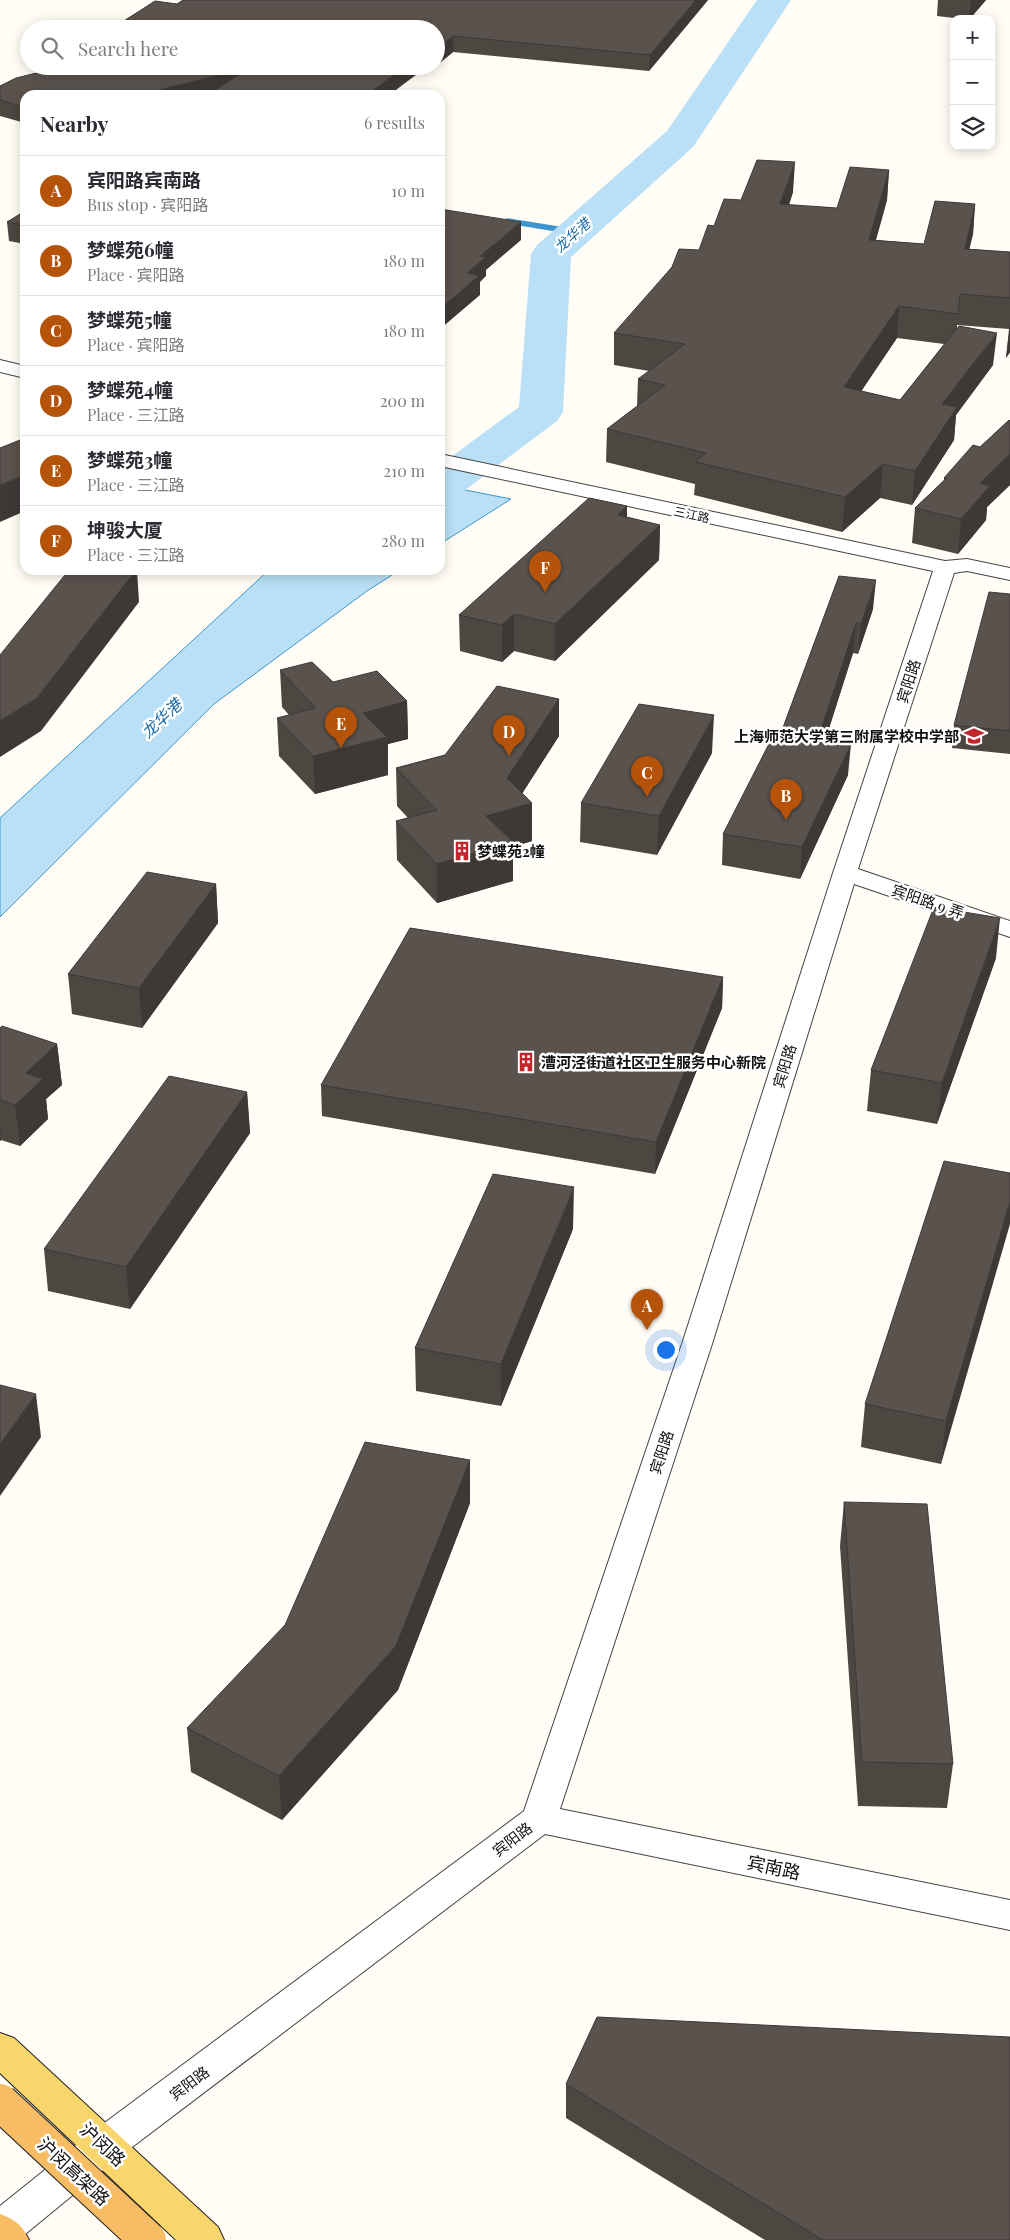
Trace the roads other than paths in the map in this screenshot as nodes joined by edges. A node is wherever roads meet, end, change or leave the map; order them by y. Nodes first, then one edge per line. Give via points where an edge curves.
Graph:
1 (0, 366) edge
2 (20, 371) edge
3 (445, 461) edge
4 (945, 567) junction
5 (1010, 574) edge
6 (1010, 588) edge
7 (845, 873) junction
8 (1010, 929) edge
9 (539, 1819) junction
10 (1010, 1915) edge
11 (0, 2049) edge
12 (0, 2102) edge
13 (105, 2145) junction
14 (0, 2231) edge
15 (8, 2240) edge
16 (148, 2240) edge
17 (204, 2240) edge

1 - 2 street
3 - 4 street, 三江路
4 - 5 street, 三江路 via 967,565
4 - 6 street, 三江路 via 962,578
4 - 7 street, 宾阳路
7 - 8 street, 宾阳路 9 弄
7 - 9 street, 宾阳路 via 698,1344
9 - 10 street, 宾南路
9 - 13 street, 宾阳路
11 - 13 main road, 沪闵路
12 - 16 highway, 沪闵高架路, bridge
13 - 14 street, 宾阳路
13 - 17 main road, 沪闵路
14 - 15 highway

